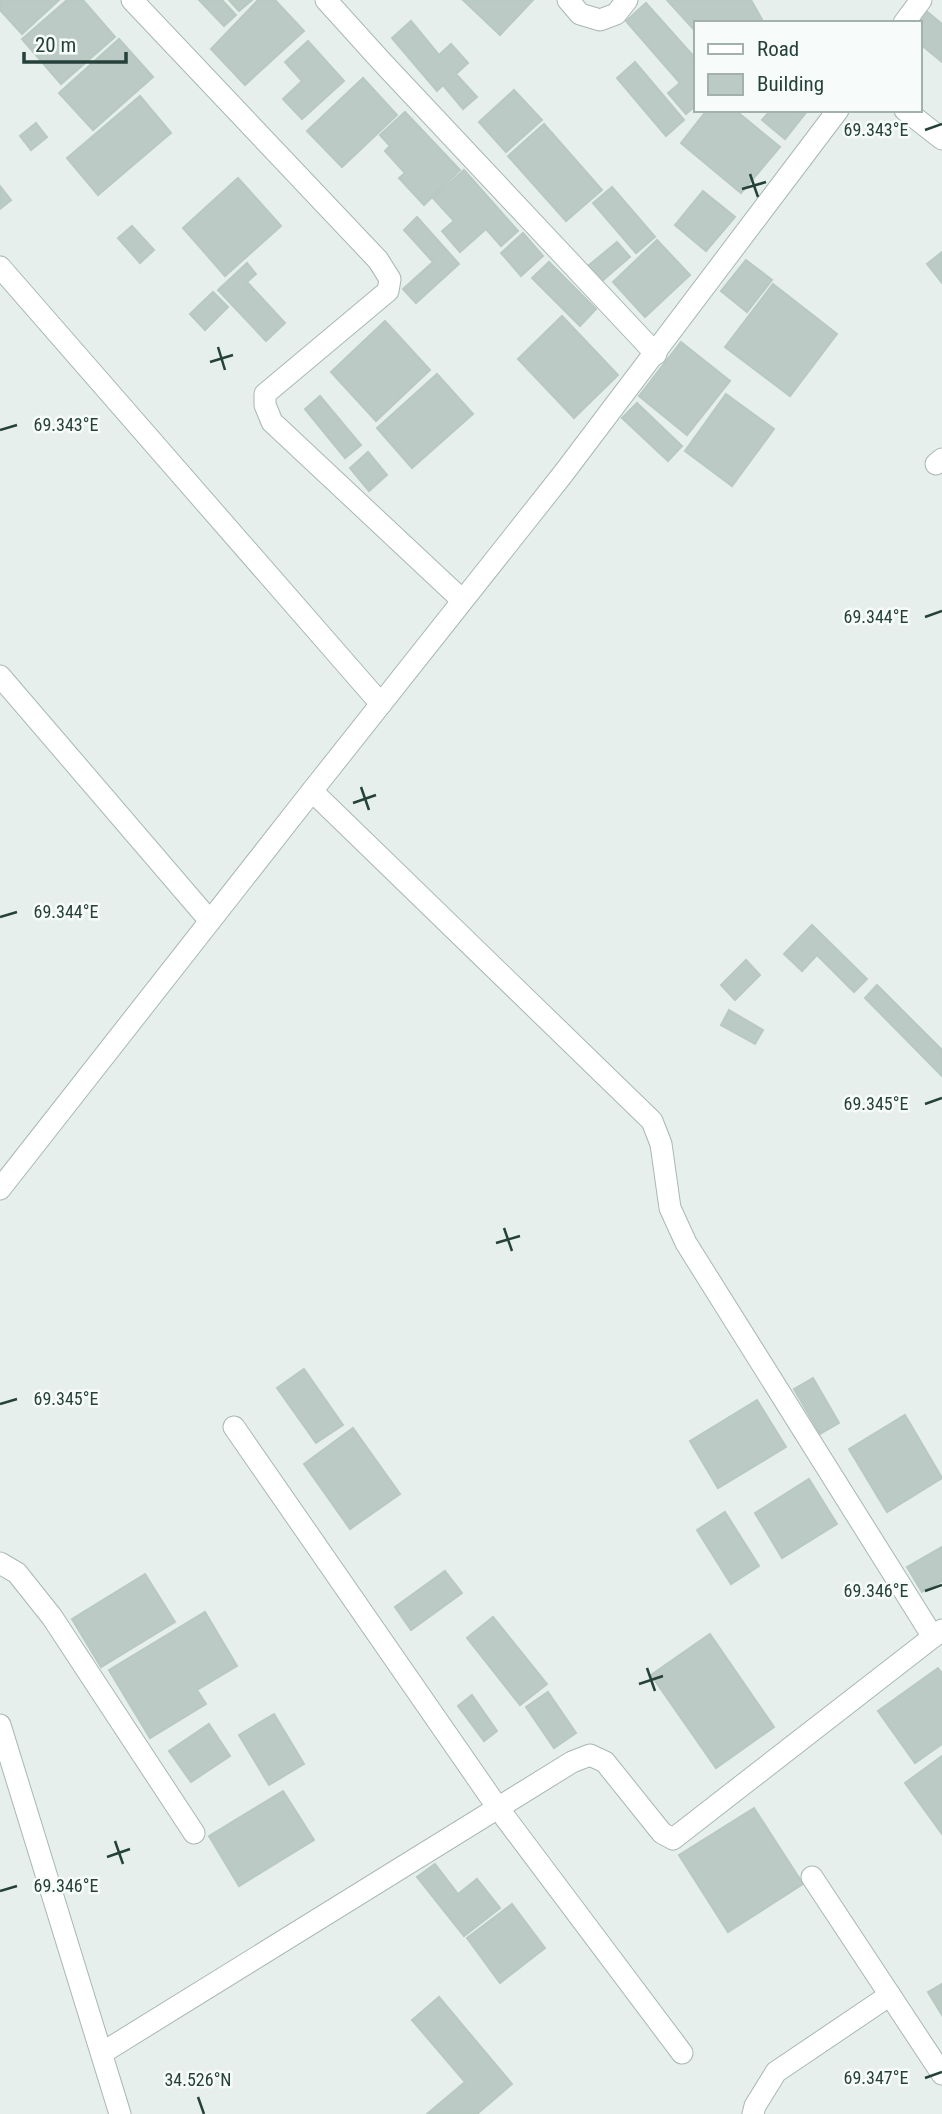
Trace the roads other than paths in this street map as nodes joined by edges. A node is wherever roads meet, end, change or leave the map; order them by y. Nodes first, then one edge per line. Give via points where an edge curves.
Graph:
1 (132, 0) edge
2 (327, 0) edge
3 (568, 0) edge
4 (627, 0) edge
5 (921, 0) edge
6 (905, 21) edge
7 (837, 112) edge
8 (908, 112) edge
9 (942, 139) edge
10 (0, 267) edge
11 (656, 354) junction
12 (463, 600) junction
13 (0, 676) edge
14 (380, 704) junction
15 (312, 791) junction
16 (210, 921) junction
17 (0, 1189) edge
18 (234, 1427) dead end
19 (0, 1563) edge
20 (939, 1632) edge
21 (0, 1725) edge
22 (498, 1808) junction
23 (194, 1833) dead end
24 (812, 1877) dead end
25 (890, 1995) junction
26 (102, 2053) junction
27 (682, 2053) dead end
28 (942, 2074) edge
29 (120, 2114) edge
30 (753, 2114) edge

1 - 12 street via 378,260 390,279 388,291 264,394 265,405 272,422
2 - 11 street
3 - 4 street via 580,13 600,20 616,14
5 - 6 street
7 - 11 street
8 - 9 street
10 - 14 street
11 - 12 street
12 - 14 street
13 - 16 street
14 - 15 street
15 - 16 street
15 - 20 street via 652,1121 661,1144 670,1208 686,1243
16 - 17 street
18 - 22 street
19 - 23 street via 17,1573 52,1617
20 - 22 street via 673,1839 662,1833 605,1762 590,1755
21 - 26 street
22 - 26 street
22 - 27 street
24 - 25 street
25 - 28 street
25 - 30 street via 776,2072
26 - 29 street

